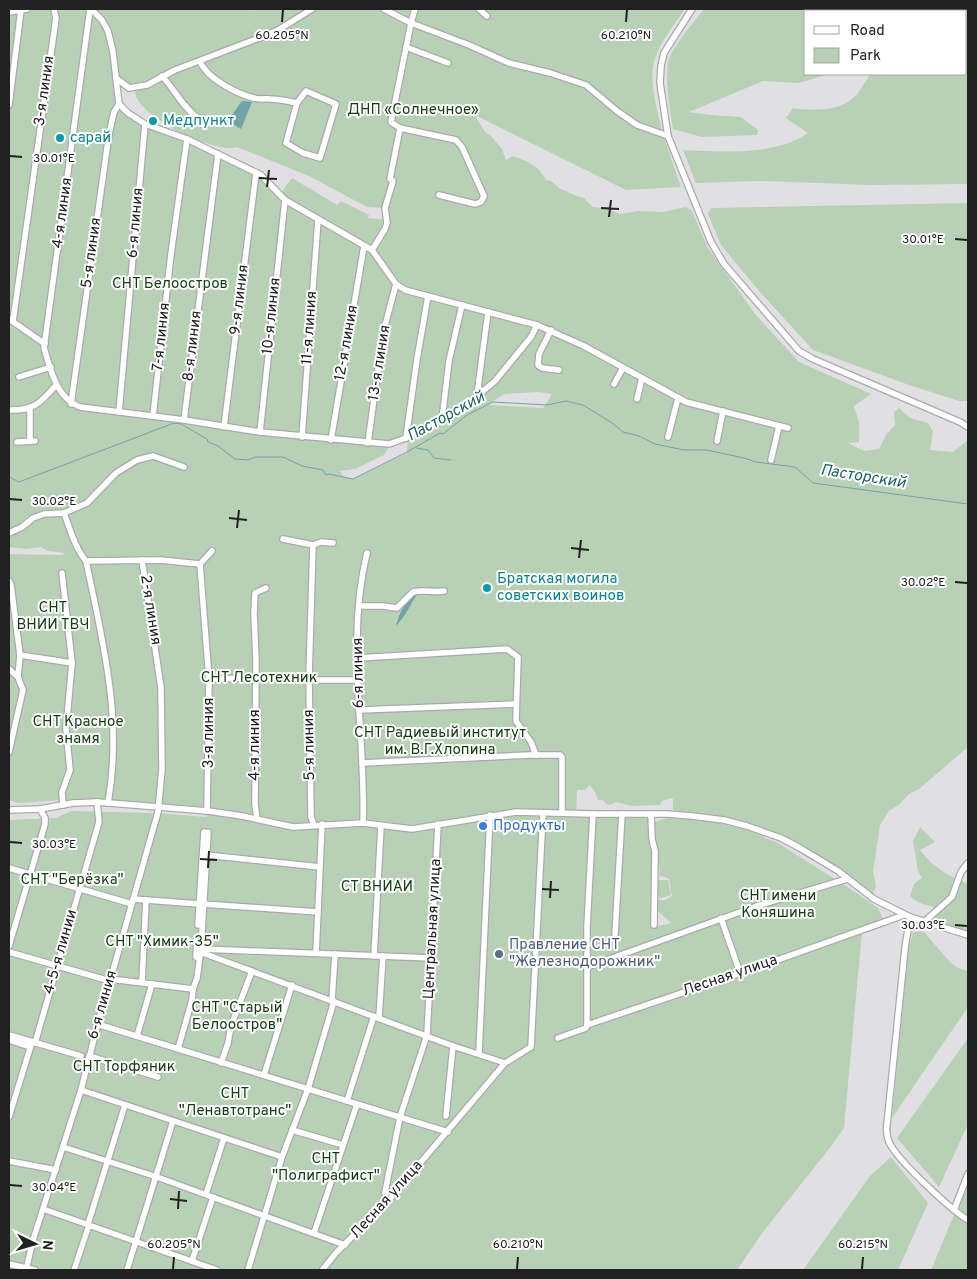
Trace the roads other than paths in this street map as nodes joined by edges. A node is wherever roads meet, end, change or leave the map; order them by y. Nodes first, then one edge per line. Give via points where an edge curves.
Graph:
1 (24, 9) edge
2 (54, 9) edge
3 (91, 9) edge
4 (312, 9) edge
5 (384, 9) edge
6 (415, 9) edge
7 (479, 9) edge
8 (692, 9) edge
9 (9, 12) edge
10 (487, 16) dead end
11 (411, 23) junction
12 (406, 47) junction
13 (200, 62) junction
14 (448, 63) dead end
15 (162, 76) junction
16 (116, 78) junction
17 (297, 103) junction
18 (119, 104) junction
19 (9, 105) edge
20 (202, 118) dead end
21 (145, 124) junction
22 (400, 128) junction
23 (668, 136) junction
24 (186, 139) junction
25 (218, 154) junction
26 (256, 173) junction
27 (439, 195) dead end
28 (285, 200) junction
29 (318, 220) junction
30 (364, 246) junction
31 (372, 250) junction
32 (396, 284) junction
33 (428, 296) junction
34 (462, 305) junction
35 (488, 312) junction
36 (11, 320) edge
37 (537, 325) junction
38 (551, 330) junction
39 (45, 344) junction
40 (51, 367) junction
41 (624, 368) junction
42 (559, 370) dead end
43 (19, 377) dead end
44 (642, 378) junction
45 (614, 384) dead end
46 (56, 385) junction
47 (477, 395) junction
48 (678, 398) junction
49 (636, 399) dead end
50 (71, 404) junction
51 (30, 408) junction
52 (9, 410) edge
53 (723, 411) junction
54 (119, 412) junction
55 (154, 416) junction
56 (442, 418) junction
57 (184, 420) junction
58 (779, 426) junction
59 (224, 427) junction
60 (968, 427) edge
61 (788, 428) dead end
62 (260, 432) junction
63 (302, 437) junction
64 (668, 437) dead end
65 (406, 438) junction
66 (331, 440) junction
67 (717, 441) dead end
68 (17, 442) dead end
69 (368, 442) junction
70 (771, 460) dead end
71 (184, 467) dead end
72 (64, 513) junction
73 (9, 533) edge
74 (283, 539) dead end
75 (333, 543) dead end
76 (313, 545) junction
77 (212, 551) dead end
78 (367, 554) dead end
79 (142, 560) junction
80 (86, 562) junction
81 (200, 564) junction
82 (62, 572) dead end
83 (10, 583) edge
84 (266, 588) dead end
85 (444, 591) dead end
86 (359, 606) junction
87 (11, 610) edge
88 (20, 655) junction
89 (358, 658) junction
90 (72, 663) junction
91 (15, 672) edge
92 (256, 678) junction
93 (309, 678) junction
94 (209, 679) junction
95 (358, 680) junction
96 (516, 704) junction
97 (359, 710) junction
98 (9, 752) edge
99 (536, 754) junction
100 (362, 763) junction
101 (97, 802) junction
102 (108, 803) junction
103 (63, 805) junction
104 (158, 807) junction
105 (40, 809) junction
106 (9, 810) edge
107 (208, 811) junction
108 (543, 813) junction
109 (562, 813) junction
110 (593, 814) junction
111 (622, 814) junction
112 (651, 814) junction
113 (490, 815) junction
114 (257, 819) junction
115 (363, 823) junction
116 (322, 824) junction
117 (438, 824) junction
118 (314, 825) junction
119 (381, 826) junction
120 (206, 856) junction
121 (968, 863) edge
122 (320, 867) junction
123 (9, 868) edge
124 (30, 874) junction
125 (847, 878) junction
126 (80, 889) junction
127 (146, 900) junction
128 (132, 901) junction
129 (201, 904) junction
130 (318, 912) junction
131 (907, 916) junction
132 (721, 918) junction
133 (924, 922) junction
134 (198, 925) dead end
135 (654, 925) dead end
136 (616, 934) dead end
137 (968, 935) edge
138 (197, 939) dead end
139 (9, 946) edge
140 (199, 951) junction
141 (9, 952) edge
142 (316, 953) junction
143 (335, 954) junction
144 (374, 956) junction
145 (383, 956) junction
146 (431, 958) junction
147 (57, 966) junction
148 (196, 967) dead end
149 (587, 967) junction
150 (252, 971) junction
151 (740, 973) junction
152 (110, 980) junction
153 (142, 982) junction
154 (152, 984) junction
155 (292, 985) junction
156 (193, 988) junction
157 (333, 1000) junction
158 (377, 1017) junction
159 (97, 1024) junction
160 (587, 1025) junction
161 (9, 1035) edge
162 (427, 1035) junction
163 (137, 1036) junction
164 (558, 1038) dead end
165 (9, 1040) edge
166 (32, 1044) junction
167 (453, 1046) junction
168 (178, 1049) junction
169 (479, 1054) junction
170 (81, 1056) dead end
171 (89, 1057) junction
172 (221, 1063) junction
173 (505, 1063) junction
174 (264, 1075) junction
175 (158, 1077) dead end
176 (308, 1088) junction
177 (81, 1090) junction
178 (348, 1101) junction
179 (358, 1104) junction
180 (125, 1105) junction
181 (446, 1116) dead end
182 (400, 1117) junction
183 (9, 1118) edge
184 (173, 1121) junction
185 (292, 1130) junction
186 (448, 1132) junction
187 (224, 1138) junction
188 (343, 1145) junction
189 (63, 1147) junction
190 (282, 1157) junction
191 (9, 1162) edge
192 (108, 1162) junction
193 (56, 1170) junction
194 (968, 1174) edge
195 (157, 1177) junction
196 (206, 1194) junction
197 (214, 1197) junction
198 (386, 1203) junction
199 (44, 1209) junction
200 (954, 1210) junction
201 (264, 1215) junction
202 (968, 1220) edge
203 (89, 1225) junction
204 (314, 1233) junction
205 (137, 1243) junction
206 (345, 1245) junction
207 (192, 1261) junction
208 (9, 1264) edge
209 (26, 1269) edge
210 (323, 1269) edge
211 (35, 1270) edge
212 (74, 1270) edge
213 (127, 1270) edge
214 (217, 1270) edge
215 (248, 1270) edge

1 - 9 street
1 - 19 street
2 - 36 street, 3-я линия via 56,18
3 - 16 street via 107,28
3 - 39 street, 4-я линия
4 - 13 street via 269,34
5 - 11 street
6 - 11 street
7 - 10 street
8 - 23 street via 664,53 661,66 660,84
11 - 12 street
11 - 23 street via 509,63 586,85 637,125
12 - 14 street
12 - 22 street via 391,122
13 - 15 street
13 - 17 street via 209,73 237,92 258,99
15 - 16 street via 147,85 130,89
15 - 20 street via 182,104 199,119
16 - 18 street
17 - 17 street via 286,143 320,158 336,104 306,90
18 - 21 street
18 - 50 street, 5-я линия via 109,134
21 - 24 street
21 - 54 street, 6-я линия
22 - 27 street via 456,140 484,196 475,204
22 - 31 street via 390,179 393,181 385,208 388,223
23 - 60 street via 711,242 730,271 799,351
24 - 25 street
24 - 55 street, 7-я линия
25 - 26 street
25 - 57 street, 8-я линия
26 - 28 street
26 - 59 street, 9-я линия
28 - 29 street
28 - 62 street, 10-я линия
29 - 30 street
29 - 63 street, 11-я линия
30 - 31 street
30 - 66 street, 12-я линия
31 - 32 street
32 - 33 street
32 - 69 street, 13-я линия via 383,333
33 - 34 street
33 - 65 street
34 - 35 street
34 - 56 street via 449,361
35 - 37 street
35 - 47 street
36 - 39 street
37 - 38 street
37 - 47 street via 495,381
38 - 41 street
38 - 42 street via 539,354 538,365
39 - 40 street, 4-я линия
40 - 43 street
40 - 46 street, 4-я линия
41 - 44 street
41 - 45 street
44 - 48 street
44 - 49 street
46 - 50 street
46 - 51 street via 45,399
47 - 56 street
48 - 53 street
48 - 64 street
50 - 54 street
51 - 52 street
51 - 68 street via 32,441
53 - 58 street
53 - 67 street
54 - 55 street
55 - 57 street
56 - 65 street
57 - 59 street
58 - 61 street
58 - 70 street
59 - 62 street
62 - 63 street
63 - 66 street
65 - 69 street via 389,444
66 - 69 street
71 - 72 street via 153,456 137,460 116,473 86,503
72 - 73 street via 38,516
72 - 80 street via 75,544
74 - 76 street
75 - 76 street
76 - 93 street, 5-я линия
77 - 81 street
78 - 86 street, 6-я линия
79 - 80 street
79 - 81 street
79 - 104 street, 2-я линия via 161,688 162,769
80 - 102 street via 112,694 114,729
81 - 94 street, 3-я линия
82 - 90 street
83 - 87 street
84 - 92 street, 4-я линия via 255,593
85 - 86 street via 416,590 395,608
86 - 89 street, 6-я линия
87 - 88 street
88 - 90 street
88 - 91 street
89 - 95 street, 6-я линия
89 - 96 street via 507,649 518,657
90 - 103 street via 66,729 70,770 62,792
91 - 98 street via 23,690
92 - 93 street
92 - 94 street
92 - 114 street, 4-я линия
93 - 95 street
93 - 118 street, 5-я линия via 311,817
94 - 107 street, 3-я линия
95 - 97 street, 6-я линия
96 - 97 street
96 - 99 street via 516,721
97 - 100 street, 6-я линия
99 - 100 street
99 - 109 street via 562,756
100 - 115 street, 6-я линия
101 - 102 street
101 - 103 street
101 - 126 street, 4-5-я линии via 99,822
102 - 104 street
103 - 105 street
104 - 107 street
104 - 128 street, 6-я линия
105 - 106 street
105 - 124 street via 45,824
107 - 114 street
108 - 109 street
108 - 113 street
108 - 173 street, Лесная улица via 531,1046
109 - 110 street
110 - 111 street
110 - 149 street
111 - 112 street
111 - 136 street
112 - 125 street via 724,820 763,831 800,848
112 - 135 street via 655,851
113 - 117 street
113 - 169 street
114 - 118 street via 292,827
115 - 116 street
115 - 119 street
116 - 118 street
116 - 122 street
117 - 119 street via 412,829
117 - 146 street, Центральная улица
119 - 144 street
120 - 122 street
120 - 129 street
120 - 129 street via 206,832
121 - 133 street via 961,872 952,897
122 - 130 street
123 - 124 street
124 - 126 street
124 - 139 street
125 - 131 street via 874,899
125 - 132 street
126 - 128 street
126 - 147 street, 4-5-я линии
127 - 128 street
127 - 129 street
127 - 153 street
128 - 152 street, 6-я линия
129 - 130 street
129 - 134 street
129 - 140 street
130 - 142 street
131 - 133 street
131 - 151 street, Лесная улица
131 - 200 street via 887,1136 904,1161
132 - 149 street
132 - 151 street
133 - 137 street
138 - 140 street
140 - 142 street
140 - 148 street
140 - 150 street
140 - 156 street
141 - 147 street
142 - 143 street
143 - 144 street
143 - 157 street
144 - 145 street
145 - 146 street
145 - 158 street
146 - 162 street, Центральная улица
147 - 152 street
147 - 166 street, 4-5-я линии
149 - 160 street
150 - 155 street
150 - 172 street
151 - 160 street, Лесная улица
152 - 153 street
152 - 159 street, 6-я линия
153 - 154 street
154 - 156 street
154 - 163 street
155 - 157 street
155 - 174 street
156 - 168 street
157 - 158 street
157 - 176 street
158 - 162 street
158 - 178 street
159 - 163 street
159 - 171 street, 6-я линия
160 - 164 street, Лесная улица
161 - 166 street
162 - 167 street
162 - 182 street, Центральная улица
163 - 168 street
165 - 166 street
166 - 170 street
166 - 183 street
167 - 169 street
167 - 181 street
168 - 172 street
169 - 173 street
171 - 175 street
171 - 177 street
172 - 174 street
173 - 186 street, Лесная улица
174 - 176 street
176 - 178 street
176 - 185 street
177 - 180 street
177 - 189 street
178 - 179 street
179 - 182 street
179 - 188 street
180 - 184 street
180 - 192 street
182 - 186 street
182 - 198 street, Центральная улица via 385,1192
184 - 187 street
184 - 195 street
185 - 188 street
185 - 190 street
186 - 198 street, Лесная улица
187 - 190 street
187 - 196 street
188 - 204 street
189 - 192 street
189 - 193 street
190 - 201 street
191 - 193 street
192 - 195 street
192 - 203 street
193 - 199 street
194 - 200 street
195 - 196 street
195 - 205 street
196 - 197 street
197 - 201 street
197 - 207 street
198 - 206 street, Лесная улица
199 - 203 street
199 - 209 street
200 - 202 street
201 - 204 street
201 - 215 street
203 - 205 street
203 - 212 street
204 - 206 street
205 - 207 street
205 - 213 street
206 - 210 street, Лесная улица
207 - 214 street
208 - 209 street
209 - 211 street

